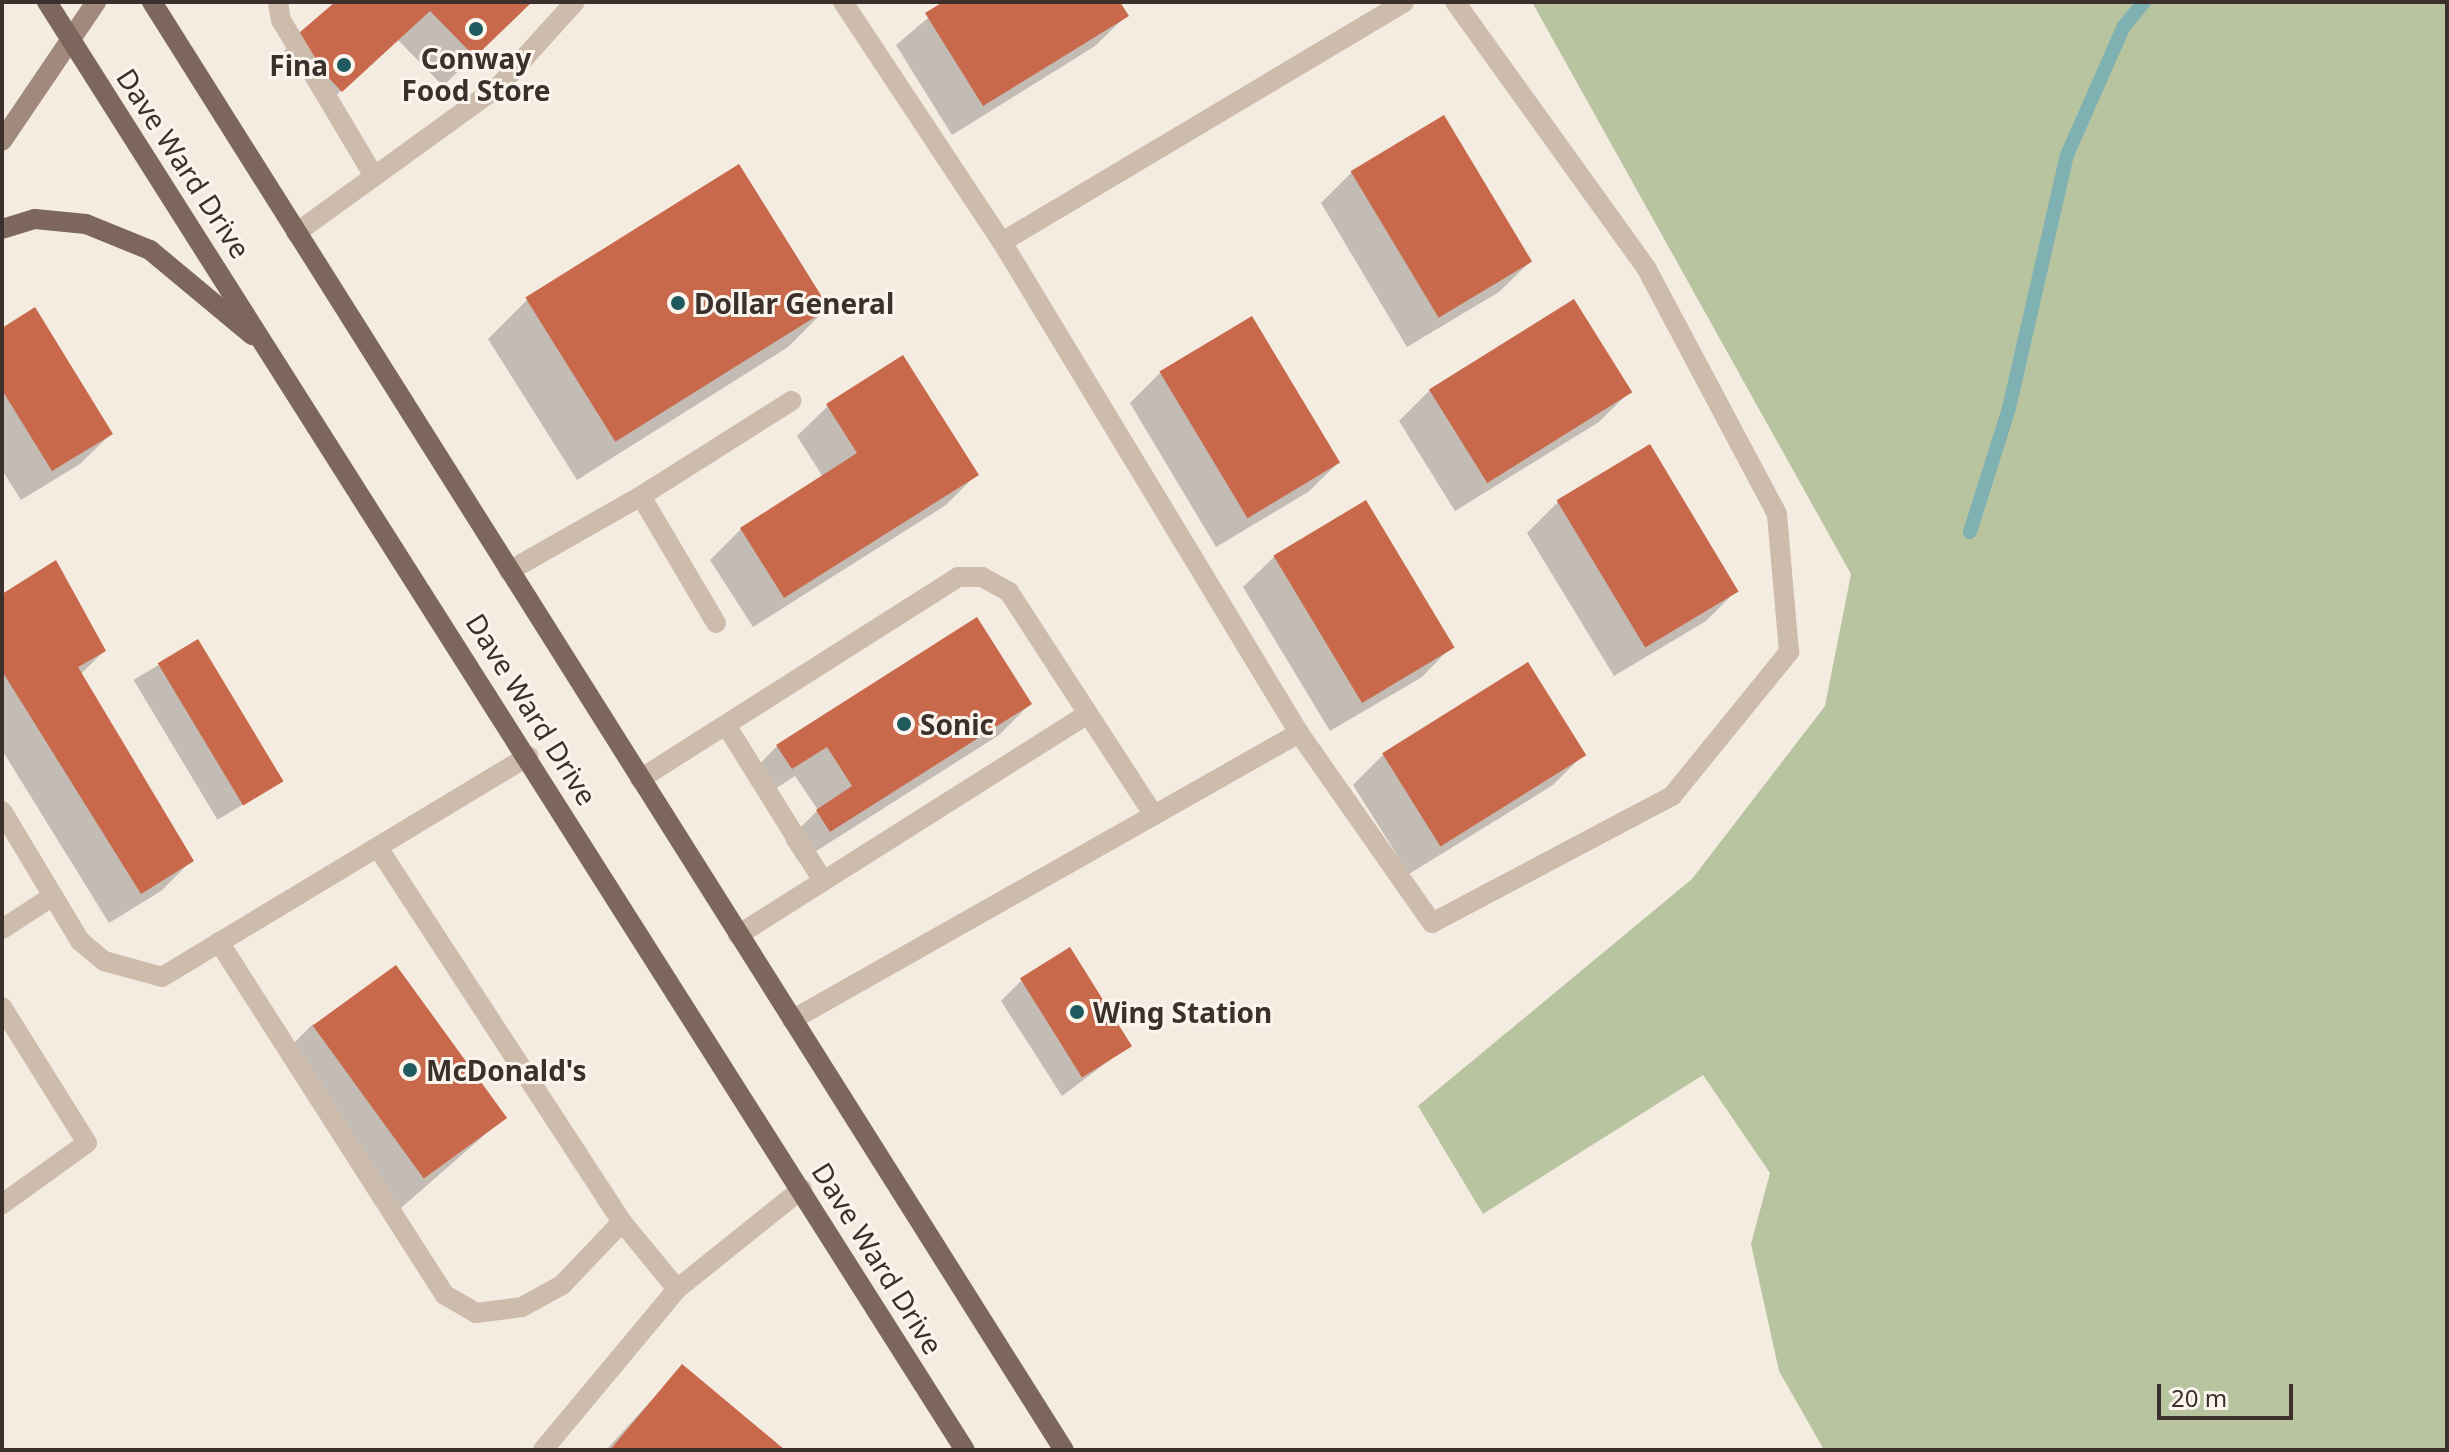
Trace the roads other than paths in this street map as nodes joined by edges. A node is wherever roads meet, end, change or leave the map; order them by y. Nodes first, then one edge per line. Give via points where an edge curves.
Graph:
1 (47, 2) edge
2 (96, 2) edge
3 (152, 2) edge
4 (278, 2) edge
5 (575, 2) edge
6 (843, 2) edge
7 (1404, 2) edge
8 (1455, 2) edge
9 (71, 40) junction
10 (2, 141) edge
11 (374, 176) junction
12 (2, 229) edge
13 (296, 233) junction
14 (1002, 242) junction
15 (275, 355) junction
16 (791, 401) dead end
17 (641, 496) junction
18 (509, 571) junction
19 (716, 623) dead end
20 (1088, 714) junction
21 (726, 725) junction
22 (1299, 733) junction
23 (529, 756) junction
24 (640, 779) junction
25 (2, 811) edge
26 (1154, 815) junction
27 (378, 847) junction
28 (823, 881) junction
29 (53, 896) junction
30 (2, 929) edge
31 (738, 935) junction
32 (219, 942) junction
33 (2, 1007) edge
34 (792, 1020) junction
35 (802, 1189) junction
36 (2, 1204) edge
37 (622, 1222) junction
38 (677, 1289) junction
39 (543, 1450) edge
40 (965, 1450) edge
41 (1064, 1450) edge

1 - 9 main road, Dave Ward Drive
2 - 9 street
3 - 13 main road, Dave Ward Drive
4 - 11 lane via 281,20
5 - 11 lane via 499,86
6 - 14 lane
7 - 14 lane
8 - 22 lane via 1647,269 1777,514 1789,652 1672,796 1432,923
9 - 10 street
9 - 15 main road, Dave Ward Drive
11 - 13 lane
12 - 15 main road via 35,219 86,224 150,250
13 - 18 main road, Dave Ward Drive
14 - 22 lane
15 - 23 main road, Dave Ward Drive
16 - 17 lane
17 - 18 lane
17 - 19 lane
18 - 24 main road, Dave Ward Drive
20 - 21 lane via 1009,592 982,577 958,577
20 - 26 lane
20 - 28 lane
21 - 24 lane
21 - 28 lane
22 - 26 lane
23 - 27 lane
23 - 35 main road, Dave Ward Drive
24 - 31 main road, Dave Ward Drive
25 - 29 lane
26 - 34 lane
27 - 32 lane
27 - 37 lane
28 - 31 lane
29 - 30 lane
29 - 32 lane via 80,941 132,973 162,977
31 - 34 main road, Dave Ward Drive
32 - 37 lane via 445,1295 476,1313 522,1307 562,1285
33 - 36 lane via 87,1143 77,1157
34 - 41 main road, Dave Ward Drive
35 - 38 lane
35 - 40 main road, Dave Ward Drive
37 - 38 lane
38 - 39 lane

